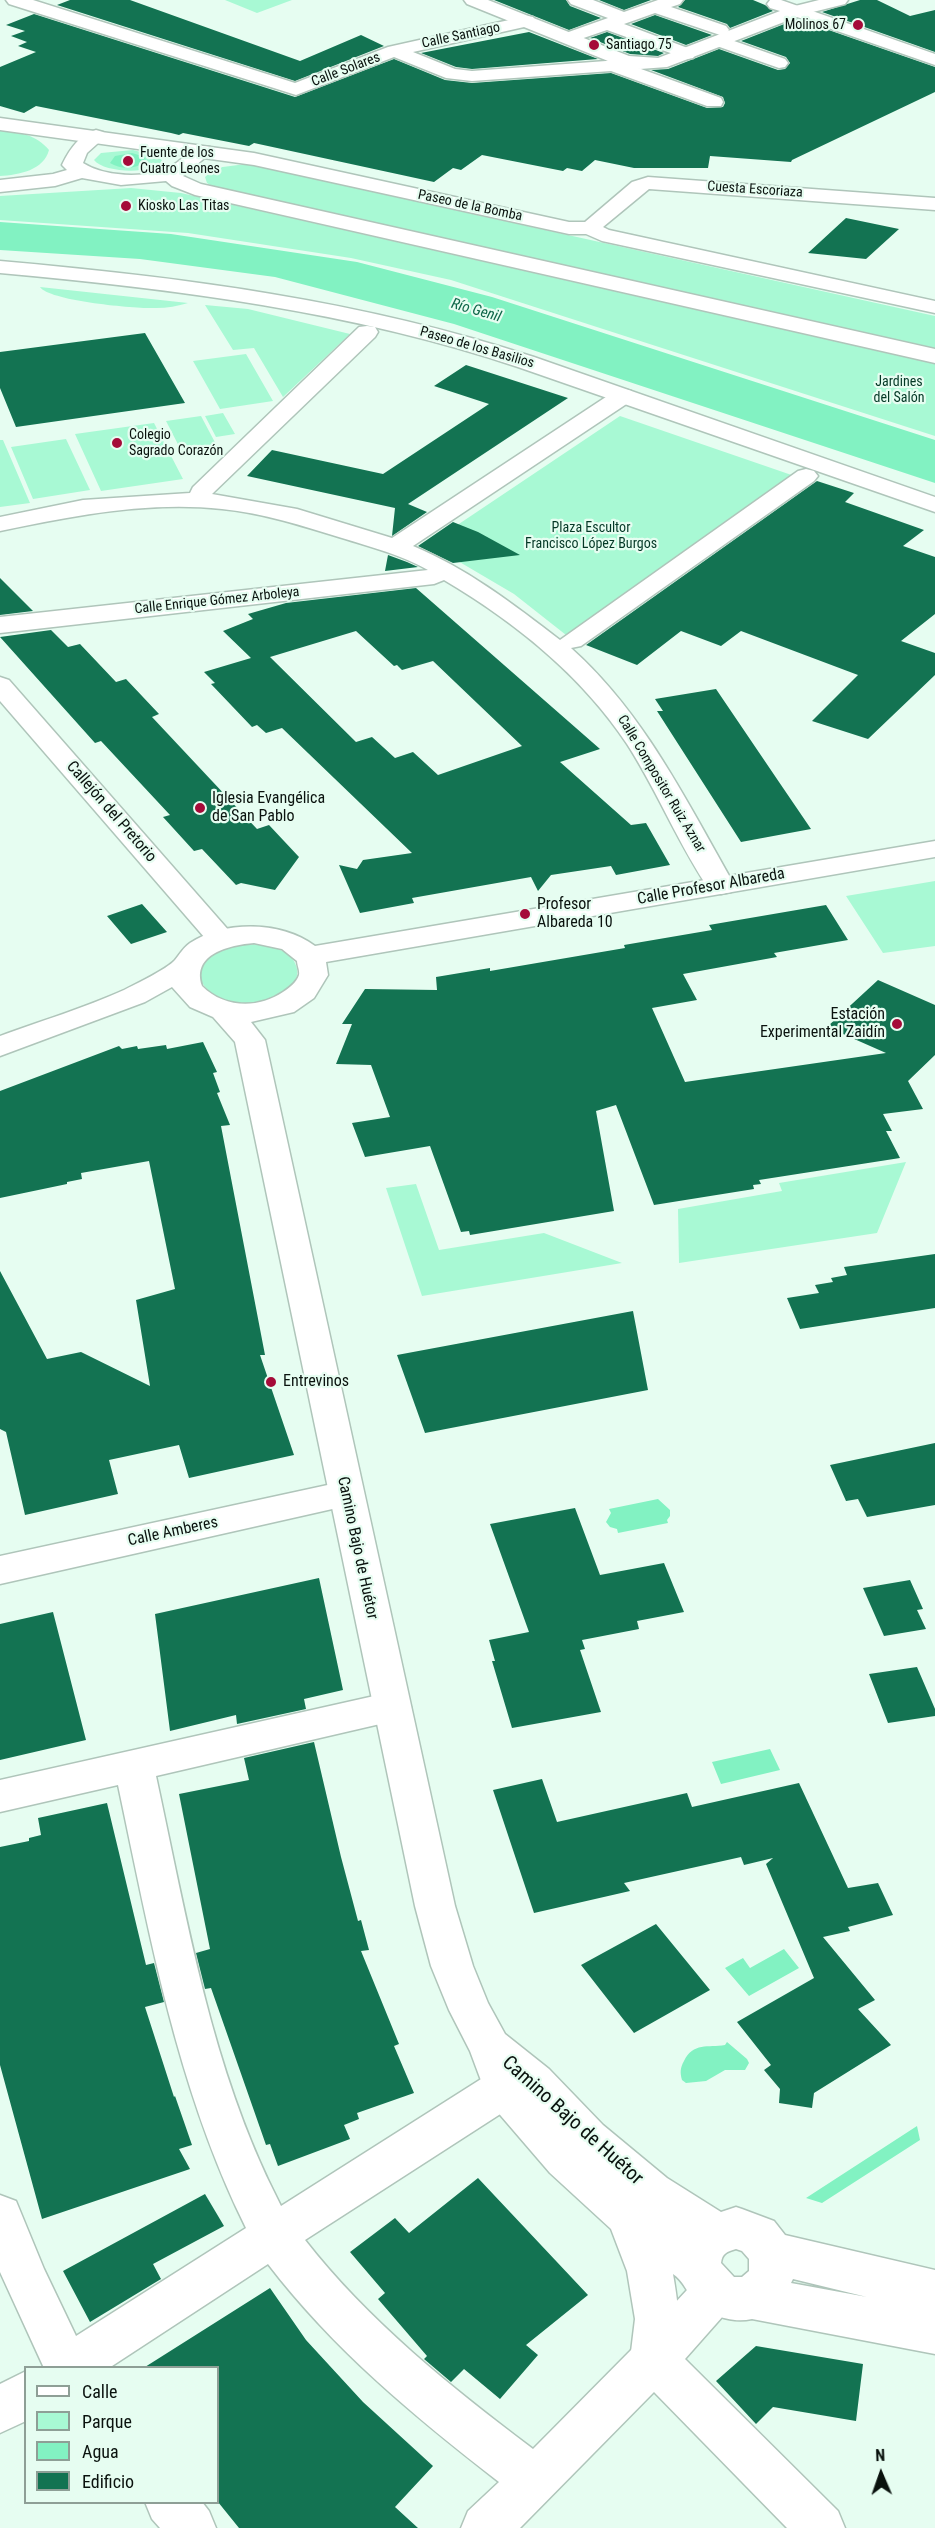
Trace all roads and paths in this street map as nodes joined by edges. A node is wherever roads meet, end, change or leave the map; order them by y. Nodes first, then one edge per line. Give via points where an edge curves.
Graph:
1 (473, 0) edge
2 (577, 0) edge
3 (674, 0) edge
4 (765, 0) edge
5 (839, 0) edge
6 (24, 1) edge
7 (655, 7) junction
8 (508, 10) dead end
9 (797, 11) junction
10 (528, 12) junction
11 (624, 18) junction
12 (607, 24) junction
13 (720, 36) junction
14 (569, 38) junction
15 (394, 51) junction
16 (687, 54) junction
17 (935, 60) edge
18 (618, 63) junction
19 (779, 63) dead end
20 (714, 102) dead end
21 (0, 124) edge
22 (96, 136) junction
23 (203, 151) junction
24 (81, 172) junction
25 (170, 174) junction
26 (0, 186) edge
27 (935, 204) edge
28 (590, 228) junction
29 (0, 267) edge
30 (935, 308) edge
31 (368, 332) dead end
32 (935, 356) edge
33 (623, 396) junction
34 (807, 476) dead end
35 (201, 492) dead end
36 (935, 505) edge
37 (0, 524) edge
38 (395, 546) junction
39 (434, 577) dead end
40 (0, 625) edge
41 (572, 641) dead end
42 (0, 685) edge
43 (935, 849) edge
44 (721, 886) junction
45 (221, 939) junction
46 (310, 956) junction
47 (186, 967) junction
48 (135, 996) junction
49 (215, 1008) junction
50 (274, 1009) junction
51 (250, 1040) junction
52 (0, 1047) edge
53 (346, 1494) junction
54 (0, 1570) edge
55 (392, 1707) junction
56 (134, 1766) junction
57 (0, 1796) edge
58 (490, 2047) junction
59 (504, 2088) junction
60 (0, 2216) edge
61 (628, 2216) junction
62 (274, 2236) junction
63 (771, 2253) junction
64 (720, 2271) junction
65 (935, 2292) edge
66 (935, 2332) edge
67 (653, 2360) junction
68 (68, 2366) edge
69 (70, 2366) edge
70 (24, 2395) edge
71 (0, 2410) edge
72 (536, 2480) junction
73 (171, 2504) edge
74 (192, 2528) edge
75 (485, 2528) edge
76 (820, 2528) edge

1 - 10 street, Calle Santiago
2 - 11 street
3 - 7 street
4 - 9 street
5 - 9 street, Calle Solares
6 - 15 street, Calle Solares via 296,89
7 - 11 street
7 - 13 street
8 - 10 street
9 - 13 street, Calle Solares
9 - 17 street
10 - 14 street, Calle Santiago
10 - 15 street, Calle Santiago
11 - 12 street
12 - 14 street
12 - 16 street
13 - 16 street, Calle Solares
13 - 19 street
14 - 18 street, Calle Santiago
15 - 18 street, Calle Solares via 462,75
16 - 18 street, Calle Solares via 660,63
18 - 20 street, Calle Solares
21 - 22 street, Paseo de la Bomba
22 - 23 street, Paseo de la Bomba
22 - 24 street via 74,157 72,165
23 - 25 street
23 - 28 street, Paseo de la Bomba via 569,228
24 - 25 street via 135,179
24 - 26 street via 55,180
25 - 32 street via 195,189
27 - 28 street, Cuesta Escoriaza via 648,183 639,186
28 - 30 street, Paseo de la Bomba via 602,235
29 - 33 street, Paseo de los Basilios via 308,305 466,343
31 - 35 street
33 - 36 street, Paseo de los Basilios
33 - 38 street
34 - 41 street
37 - 38 street, Calle Compositor Ruiz Aznar via 83,507 213,501 297,516
38 - 44 street, Calle Compositor Ruiz Aznar via 485,594 587,676 641,746
39 - 40 street, Calle Enrique Gómez Arboleya
42 - 45 street, Callejón del Pretorio
43 - 44 street, Calle Profesor Albareda
44 - 46 street, Calle Profesor Albareda
45 - 46 street via 254,934 274,936
45 - 47 street via 206,945
46 - 50 street via 315,971 312,983 289,1004
47 - 48 street
47 - 49 street via 188,988
48 - 49 street via 178,1006
48 - 52 street
49 - 50 street via 247,1013
49 - 51 street
50 - 51 street
51 - 53 street, Camino Bajo de Huétor
53 - 54 street, Calle Amberes
53 - 55 street, Camino Bajo de Huétor
55 - 56 street
55 - 58 street, Camino Bajo de Huétor via 435,1906 452,1966
56 - 57 street
56 - 62 street via 189,2011 213,2098 241,2169
58 - 59 street, Camino Bajo de Huétor
58 - 64 street, Camino Bajo de Huétor via 651,2192
59 - 61 street, Camino Bajo de Huétor via 566,2159
59 - 62 street
60 - 68 street
61 - 64 street, Camino Bajo de Huétor
61 - 67 street, Camino Bajo de Huétor via 650,2271 658,2319
62 - 69 street
62 - 72 street via 340,2316 420,2391
63 - 64 street via 774,2264 760,2292
63 - 64 street via 758,2235 736,2228
63 - 65 street
64 - 66 street, Camino Bajo de Huétor
64 - 67 street
67 - 72 street
67 - 76 street
70 - 71 street
72 - 75 street
73 - 74 street

